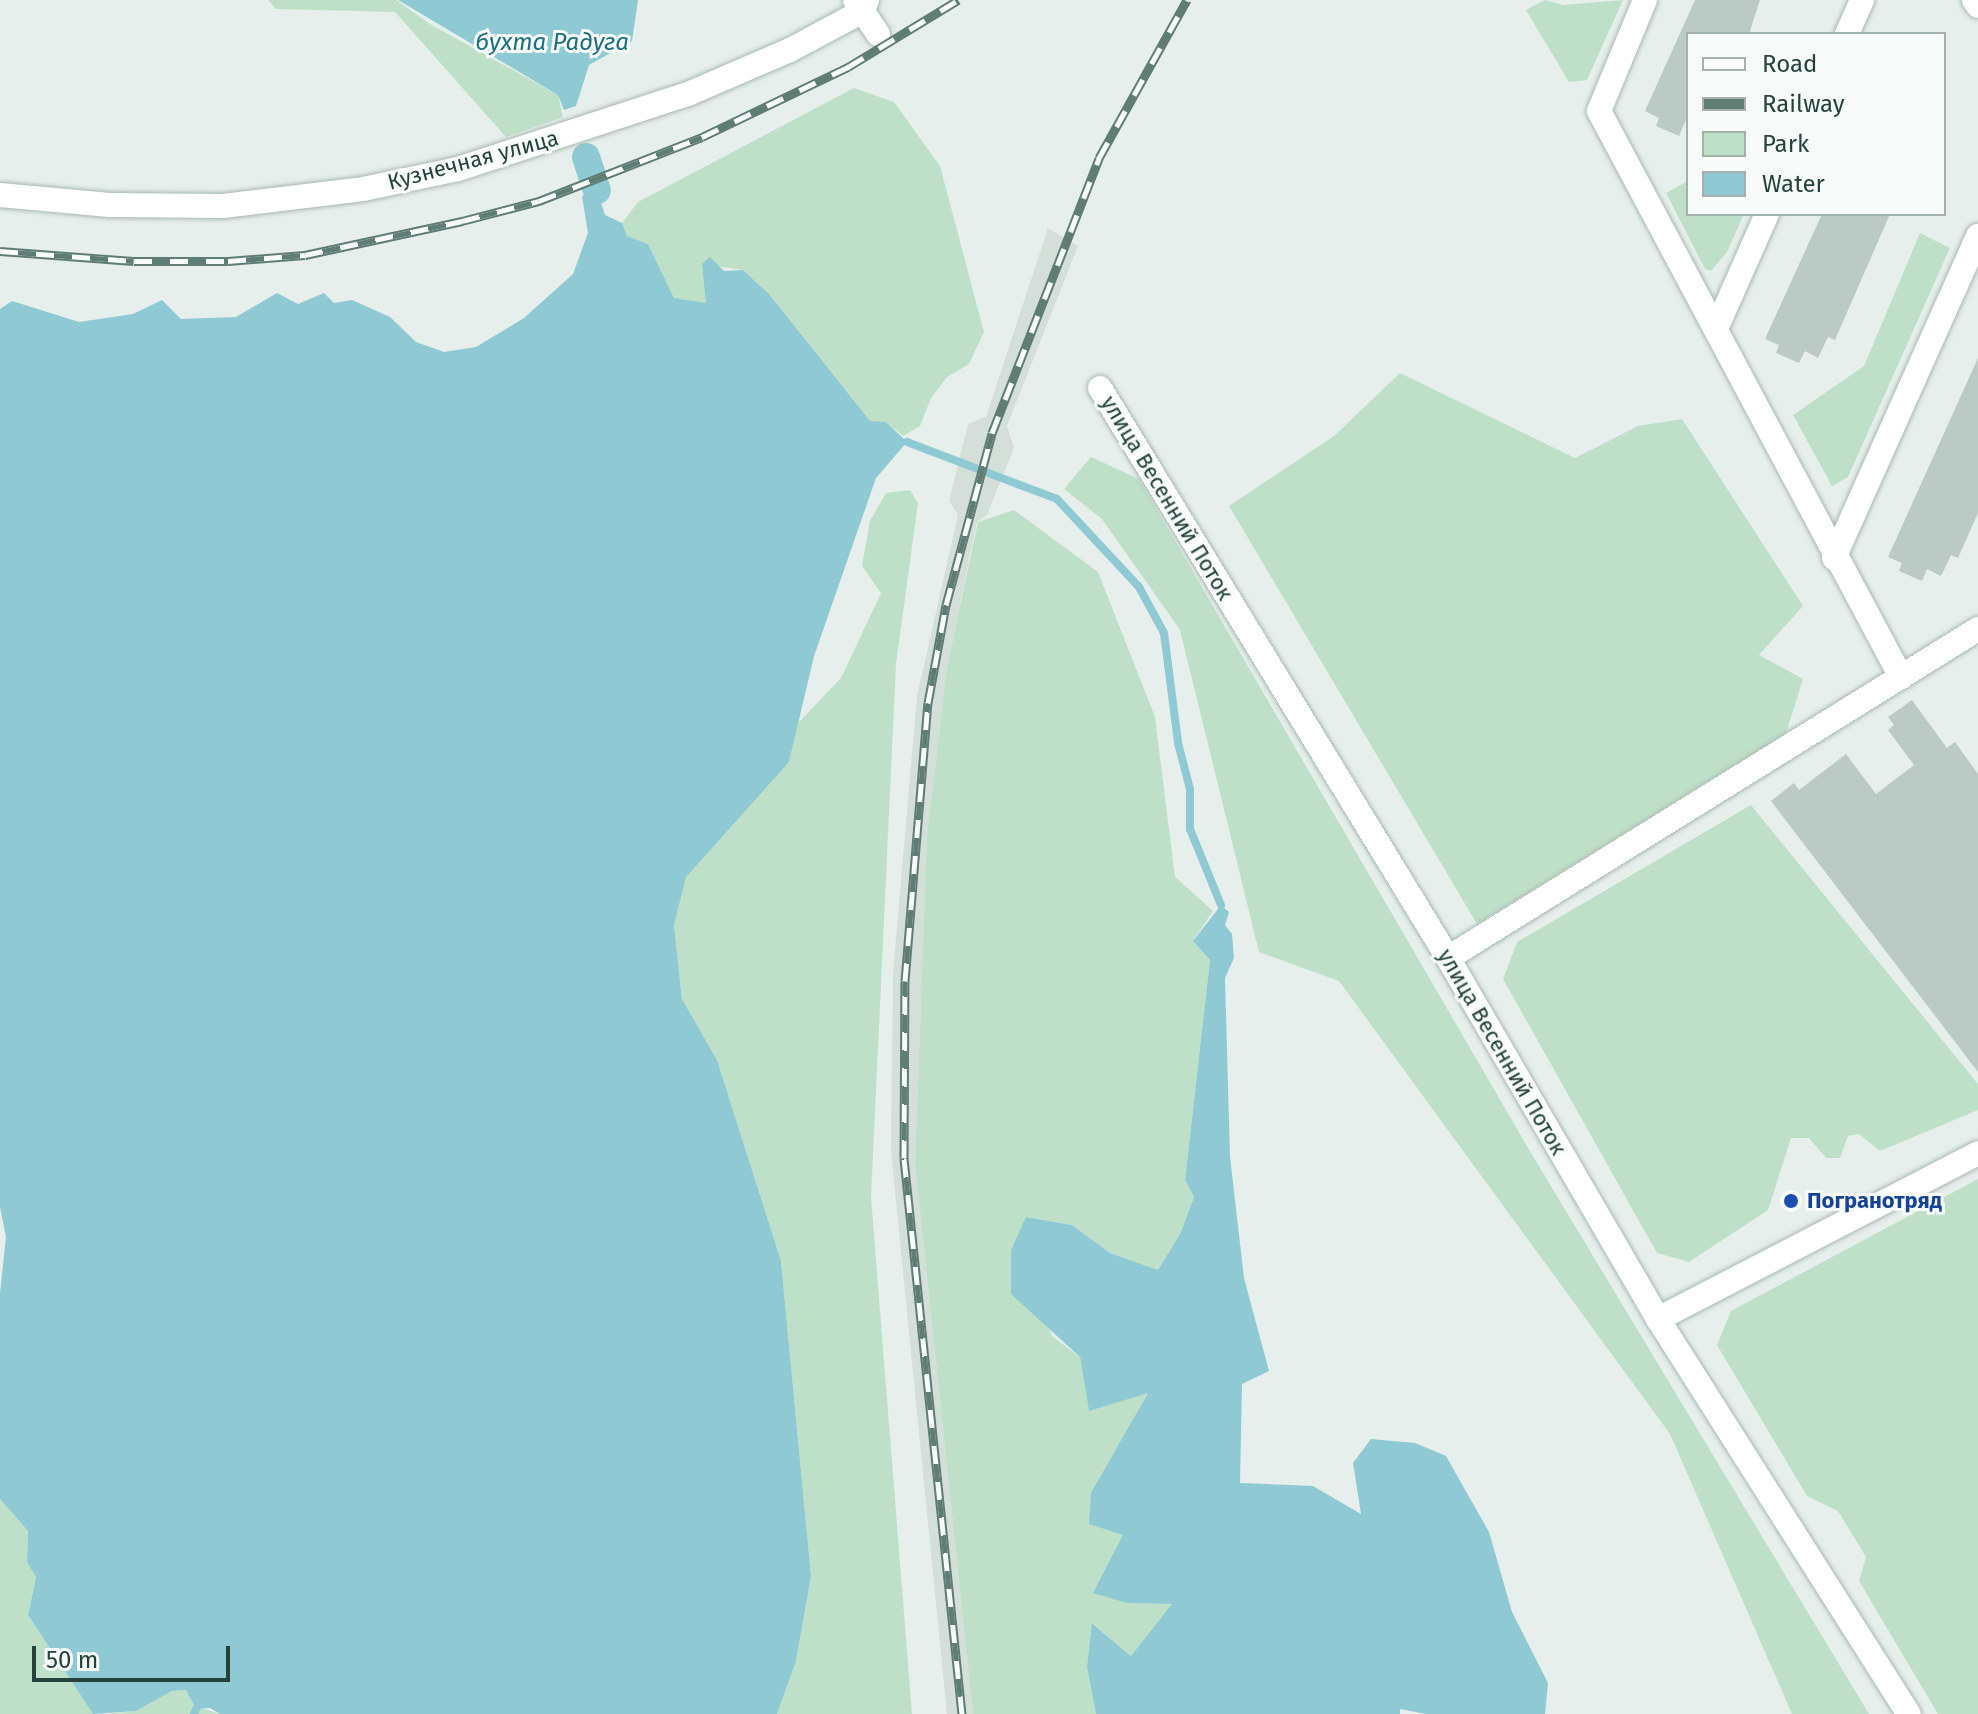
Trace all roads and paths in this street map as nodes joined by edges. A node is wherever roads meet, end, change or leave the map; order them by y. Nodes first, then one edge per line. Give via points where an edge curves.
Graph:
1 (1645, 0) edge
2 (1862, 0) edge
3 (1974, 0) edge
4 (862, 4) edge
5 (1978, 6) edge
6 (1848, 32) edge
7 (878, 34) dead end
8 (0, 195) edge
9 (1766, 216) edge
10 (1978, 236) edge
11 (1716, 329) junction
12 (1100, 388) dead end
13 (1834, 558) junction
14 (1978, 629) edge
15 (1901, 677) junction
16 (1448, 958) junction
17 (1978, 1153) edge
18 (1658, 1319) junction
19 (1909, 1714) edge

1 - 11 street via 1599,111
2 - 6 street
3 - 5 street
4 - 7 street
4 - 8 street, Кузнечная улица via 703,88 458,169 269,203 110,205
9 - 11 street
10 - 13 street
11 - 13 street
12 - 16 street, улица Весенний Поток
13 - 15 street
14 - 15 street
15 - 16 street
16 - 18 street, улица Весенний Поток
17 - 18 street
18 - 19 street, улица Весенний Поток

